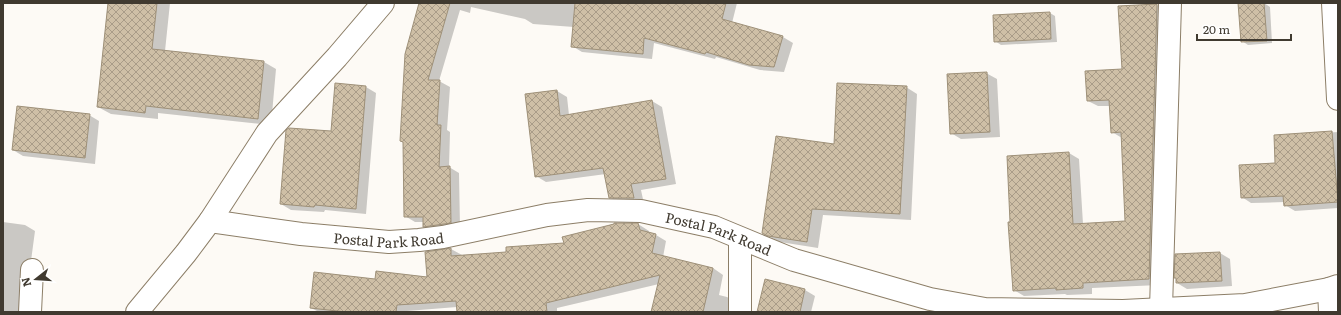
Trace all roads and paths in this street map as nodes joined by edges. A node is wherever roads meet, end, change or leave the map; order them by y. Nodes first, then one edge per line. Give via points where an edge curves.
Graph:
1 (383, 3) edge
2 (1170, 3) edge
3 (1333, 3) edge
4 (1338, 99) edge
5 (210, 221) junction
6 (740, 239) junction
7 (32, 270) dead end
8 (1333, 288) edge
9 (1161, 309) junction
10 (30, 312) edge
11 (137, 312) edge
12 (740, 312) edge
13 (1330, 312) edge

1 - 5 street via 267,133
2 - 9 street
3 - 4 street
5 - 6 street, Postal Park Road via 301,234 389,242 443,236 547,215 588,210 641,211 714,227
5 - 11 street
6 - 9 street, Postal Park Road via 794,260 930,298 985,309
6 - 12 street
7 - 10 street
8 - 9 street, Postal Park Road via 1245,305
8 - 13 street

